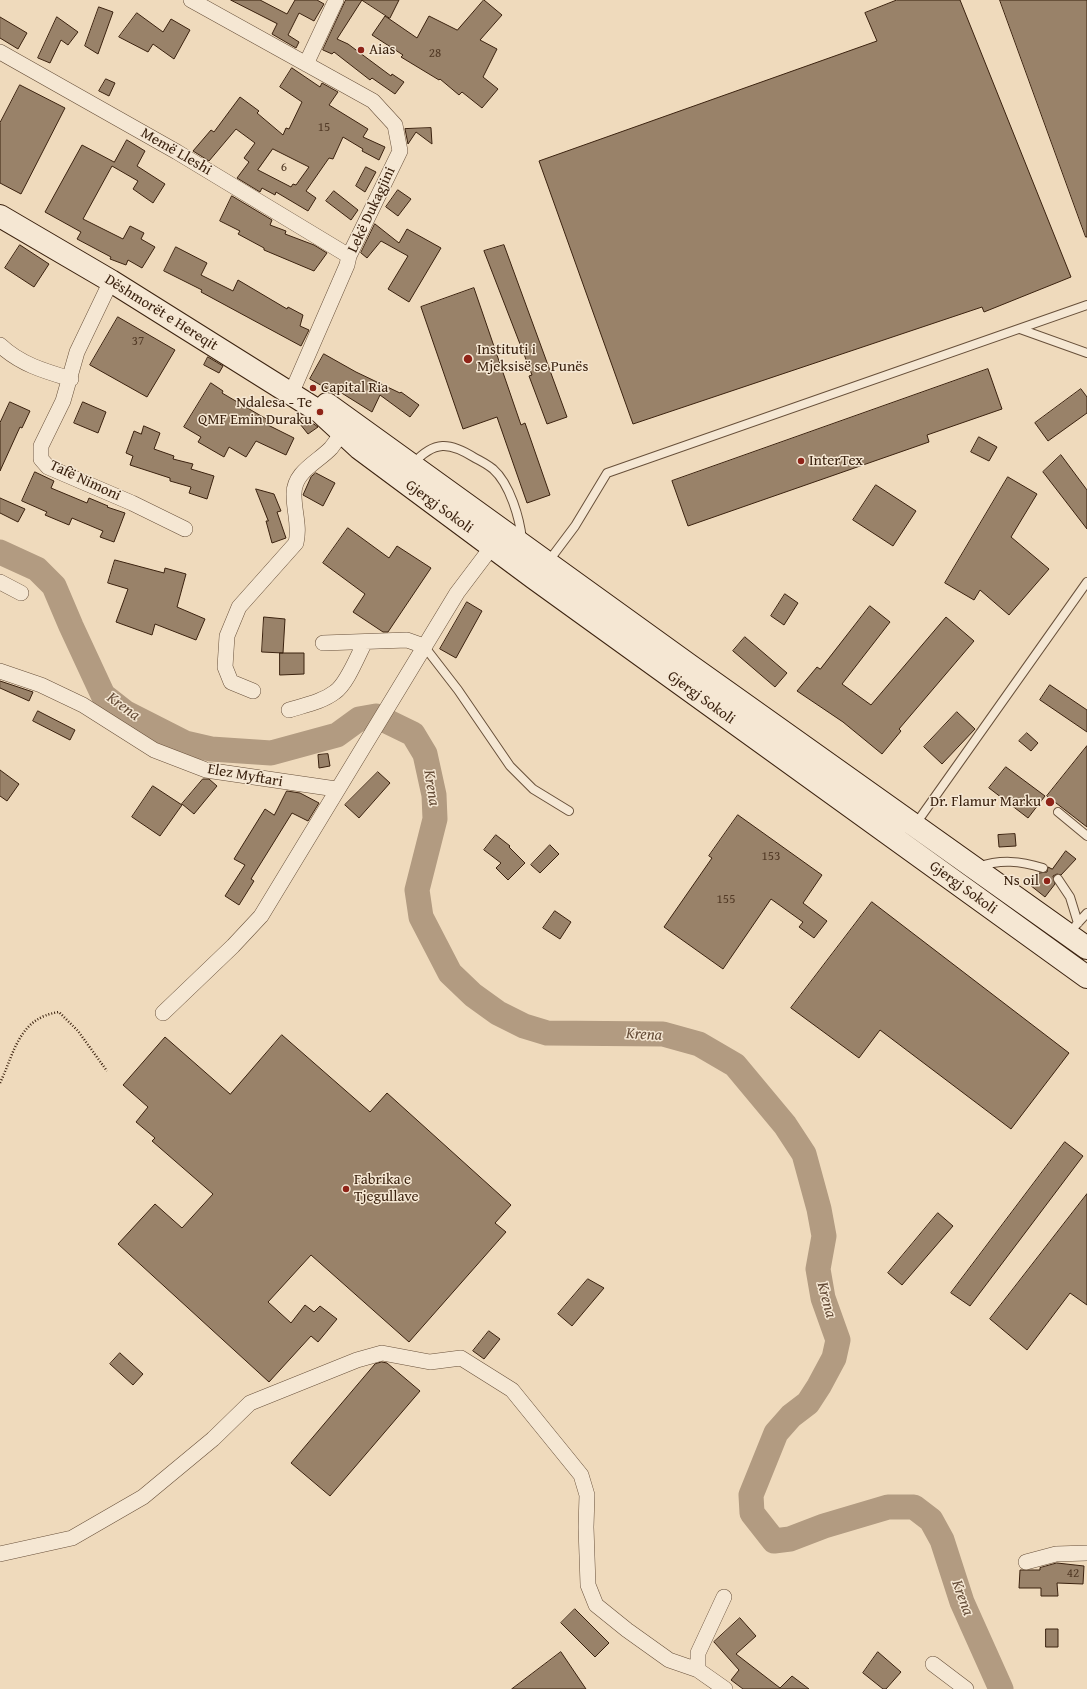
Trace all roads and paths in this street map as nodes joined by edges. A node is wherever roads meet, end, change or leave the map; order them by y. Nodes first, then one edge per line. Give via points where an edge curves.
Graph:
1 (191, 0) edge
2 (336, 0) edge
3 (0, 52) edge
4 (306, 64) junction
5 (0, 206) edge
6 (0, 216) edge
7 (349, 256) junction
8 (111, 281) junction
9 (1087, 305) edge
10 (1020, 329) junction
11 (0, 345) edge
12 (1087, 353) edge
13 (70, 379) junction
14 (293, 389) junction
15 (324, 408) junction
16 (342, 433) junction
17 (412, 465) junction
18 (185, 529) dead end
19 (498, 539) junction
20 (522, 545) junction
21 (541, 570) junction
22 (0, 582) edge
23 (1087, 582) edge
24 (20, 593) dead end
25 (365, 642) junction
26 (323, 643) dead end
27 (424, 646) junction
28 (0, 671) edge
29 (253, 691) dead end
30 (289, 710) dead end
31 (336, 789) junction
32 (569, 811) dead end
33 (1058, 812) dead end
34 (914, 825) junction
35 (1087, 836) edge
36 (974, 868) junction
37 (1043, 868) dead end
38 (1058, 879) dead end
39 (1087, 913) edge
40 (1073, 929) junction
41 (1087, 948) edge
42 (1087, 977) edge
43 (163, 1013) dead end
44 (107, 1071) dead end
45 (0, 1083) edge
46 (1087, 1553) edge
47 (0, 1554) edge
48 (1026, 1562) dead end
49 (724, 1597) dead end
50 (933, 1664) dead end
51 (698, 1670) junction
52 (725, 1689) edge
53 (966, 1689) edge

1 - 4 street, Lekë Dukagjini
2 - 4 street
3 - 7 street, Memë Lleshi via 177,152
4 - 7 street, Lekë Dukagjini via 373,101 395,125 400,151
5 - 14 main road via 115,273
6 - 8 main road, Dëshmorët e Hereqit
7 - 14 street, Lekë Dukagjini
8 - 13 street, Tafë Nimoni via 77,352
8 - 14 main road, Dëshmorët e Hereqit
9 - 10 lane
10 - 12 lane
10 - 21 lane via 607,473 575,526
11 - 13 street via 8,353 34,368
13 - 18 street, Tafë Nimoni via 63,401 41,446 41,459 48,467
14 - 15 main road, Dëshmorët e Hereqit
15 - 16 main road, Gjergj Sokoli
15 - 17 main road, Gjergj Sokoli
16 - 19 main road, Gjergj Sokoli via 359,448
16 - 29 street via 330,449 308,466 296,484 296,543 239,608 227,636 225,666 231,682
17 - 19 main road, Gjergj Sokoli
17 - 20 lane via 420,456 444,445 458,447 494,470 507,489 520,522
19 - 20 main road, Gjergj Sokoli
19 - 21 main road, Gjergj Sokoli
19 - 27 street via 457,593
20 - 21 main road, Gjergj Sokoli
21 - 34 main road, Gjergj Sokoli
21 - 42 main road, Gjergj Sokoli
22 - 24 street
23 - 34 lane
25 - 26 street
25 - 27 street via 407,640
25 - 30 street via 337,692
27 - 31 street
27 - 32 lane via 458,690 510,766 533,789
28 - 31 street, Elez Myftari via 41,685 83,704 154,750 206,770
31 - 43 street via 261,916
33 - 35 lane
34 - 36 main road, Gjergj Sokoli
36 - 37 lane via 992,862 1006,861
36 - 40 main road, Gjergj Sokoli
38 - 40 lane via 1070,897
39 - 40 lane
40 - 41 main road, Gjergj Sokoli
44 - 45 path via 78,1031 59,1012 48,1014 26,1028 19,1038
46 - 48 street via 1056,1554
47 - 51 street via 72,1538 143,1497 213,1439 250,1404 357,1360 382,1353 430,1362 461,1358 512,1390 581,1475 587,1495 588,1585 596,1605 669,1660
49 - 51 street via 698,1653
50 - 53 street
51 - 52 street

